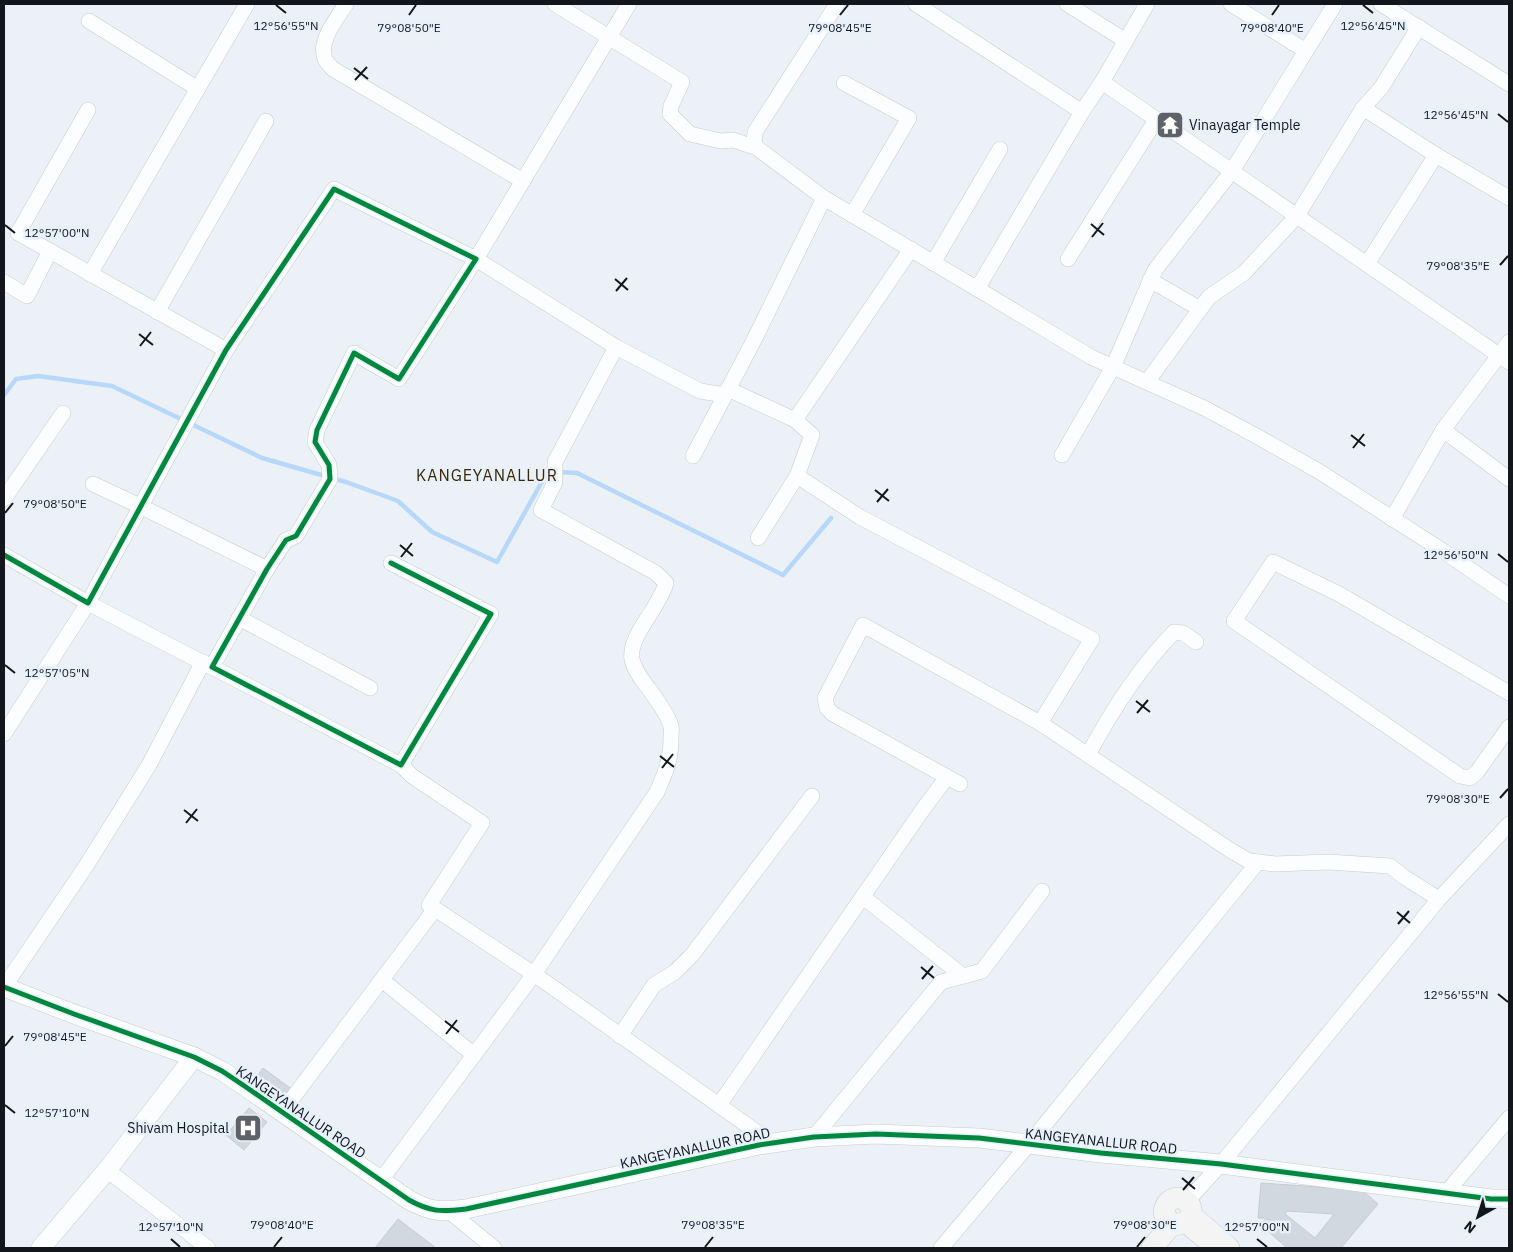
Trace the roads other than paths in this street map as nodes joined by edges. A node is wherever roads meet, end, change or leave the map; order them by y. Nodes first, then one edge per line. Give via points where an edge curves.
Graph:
1 (247, 4) edge
2 (346, 4) edge
3 (555, 4) edge
4 (629, 4) edge
5 (837, 4) edge
6 (916, 4) edge
7 (1067, 4) edge
8 (1147, 4) edge
9 (1230, 4) edge
10 (1335, 4) edge
11 (1381, 4) edge
12 (88, 21) dead end
13 (1419, 27) junction
14 (610, 36) junction
15 (1126, 41) junction
16 (1306, 51) junction
17 (1102, 82) junction
18 (844, 83) dead end
19 (1509, 84) edge
20 (198, 88) junction
21 (1363, 108) junction
22 (88, 110) dead end
23 (1082, 112) junction
24 (1156, 120) junction
25 (266, 121) dead end
26 (757, 148) junction
27 (1000, 149) dead end
28 (1436, 154) junction
29 (1232, 171) junction
30 (523, 181) junction
31 (824, 198) junction
32 (1509, 198) edge
33 (852, 215) junction
34 (1297, 216) junction
35 (911, 249) junction
36 (50, 251) junction
37 (476, 259) junction
38 (1068, 259) dead end
39 (933, 263) junction
40 (1367, 264) junction
41 (90, 274) junction
42 (1150, 280) junction
43 (4, 282) edge
44 (977, 289) junction
45 (1200, 309) junction
46 (157, 312) junction
47 (1509, 342) edge
48 (616, 348) junction
49 (226, 350) junction
50 (1504, 359) edge
51 (1113, 367) junction
52 (1147, 382) junction
53 (727, 392) junction
54 (63, 413) dead end
55 (796, 420) junction
56 (1443, 430) junction
57 (1062, 454) dead end
58 (693, 456) dead end
59 (797, 476) junction
60 (1509, 479) edge
61 (92, 484) dead end
62 (4, 499) edge
63 (140, 506) junction
64 (1392, 519) junction
65 (758, 538) dead end
66 (4, 555) edge
67 (391, 563) dead end
68 (267, 569) junction
69 (1509, 596) edge
70 (88, 603) junction
71 (240, 618) junction
72 (1196, 642) dead end
73 (207, 665) junction
74 (370, 688) dead end
75 (1509, 693) edge
76 (1040, 722) junction
77 (1509, 727) edge
78 (4, 734) edge
79 (1088, 755) junction
80 (401, 765) junction
81 (812, 796) dead end
82 (1509, 824) edge
83 (1258, 862) junction
84 (1042, 891) dead end
85 (863, 897) junction
86 (1439, 899) junction
87 (435, 910) junction
88 (534, 974) junction
89 (963, 976) junction
90 (382, 980) junction
91 (4, 987) edge
92 (620, 1036) junction
93 (474, 1054) junction
94 (194, 1056) junction
95 (719, 1105) junction
96 (282, 1112) junction
97 (1509, 1118) edge
98 (814, 1137) junction
99 (772, 1143) junction
100 (1029, 1144) junction
101 (1221, 1164) junction
102 (107, 1170) junction
103 (381, 1180) junction
104 (1446, 1193) junction
105 (1509, 1200) edge
106 (449, 1211) junction
107 (1184, 1216) junction
108 (41, 1248) edge
109 (208, 1248) edge
110 (494, 1248) edge
111 (941, 1248) edge
112 (1152, 1248) edge
113 (1217, 1248) edge
114 (1229, 1248) edge

1 - 20 street
2 - 30 street via 325,39 326,61 333,69
3 - 14 street
4 - 14 street
5 - 26 street via 755,132
6 - 23 street
7 - 15 street
8 - 15 street
9 - 16 street
10 - 16 street
11 - 13 street
12 - 20 street
13 - 19 street
13 - 21 street via 1381,88
14 - 26 street via 682,82 670,114 690,134 733,140
14 - 30 street
15 - 17 street
16 - 29 street
17 - 23 street
17 - 24 street
18 - 33 street via 909,118
20 - 41 street
21 - 28 street
21 - 34 street
22 - 36 street via 18,233
23 - 44 street
24 - 29 street
24 - 38 street
25 - 46 street
26 - 31 street
27 - 39 street
28 - 32 street
28 - 40 street
29 - 34 street
29 - 42 street
30 - 37 street
31 - 33 street
31 - 53 street
33 - 35 street
34 - 40 street
34 - 45 street via 1244,272 1209,297
35 - 39 street
35 - 55 street
36 - 41 street
36 - 43 street via 28,296
37 - 48 street
37 - 49 street via 334,189
37 - 68 street via 399,379 354,353 317,430 316,442 329,472 296,536 286,540
39 - 44 street
40 - 50 street
41 - 46 street
42 - 45 street
42 - 51 street
44 - 51 street
45 - 52 street
46 - 49 street
47 - 50 street
48 - 53 street via 700,391
48 - 88 street via 556,462 555,482 541,510 656,573 666,583 632,647 632,660 672,726 671,749 658,792
49 - 63 street
50 - 56 street
51 - 52 street
51 - 57 street
52 - 64 street via 1260,438
53 - 55 street
53 - 58 street
54 - 62 street
55 - 59 street via 812,435
56 - 60 street
56 - 64 street
59 - 65 street
59 - 76 street via 860,517 1092,639
61 - 63 street
63 - 68 street
63 - 70 street
64 - 69 street
66 - 70 street
67 - 80 street via 491,614
68 - 71 street
70 - 73 street
70 - 78 street
71 - 73 street
71 - 74 street
72 - 79 street via 1183,633 1174,632 1124,694
73 - 80 street
73 - 91 street via 139,782
75 - 77 street via 1339,594 1273,562 1234,621 1460,776 1470,778 1477,772
76 - 79 street
76 - 85 street via 863,625 825,698 827,708 954,780 921,812
79 - 83 street via 1230,850 1249,861
80 - 87 street via 412,776 482,823 429,906
81 - 92 street via 692,955 654,986
82 - 86 street
83 - 86 street via 1390,866
83 - 100 street
84 - 89 street via 982,971
85 - 89 street
85 - 95 street
86 - 101 street
87 - 88 street
87 - 90 street
88 - 92 street
88 - 93 street
89 - 98 street via 942,982
90 - 93 street
90 - 96 street
91 - 94 street, KANGEYANALLUR ROAD
92 - 95 street
93 - 103 street
94 - 96 street, KANGEYANALLUR ROAD
94 - 102 street
95 - 99 street
96 - 103 street, KANGEYANALLUR ROAD
97 - 104 street
98 - 99 street, KANGEYANALLUR ROAD
98 - 100 street, KANGEYANALLUR ROAD via 876,1134 979,1138
99 - 106 street, KANGEYANALLUR ROAD
100 - 101 street, KANGEYANALLUR ROAD
100 - 111 street
101 - 104 street, KANGEYANALLUR ROAD
101 - 107 street
102 - 108 street
102 - 109 street
103 - 106 street, KANGEYANALLUR ROAD via 421,1206 433,1211
104 - 105 street, KANGEYANALLUR ROAD
106 - 110 street
107 - 112 main road
107 - 113 main road
107 - 114 main road

